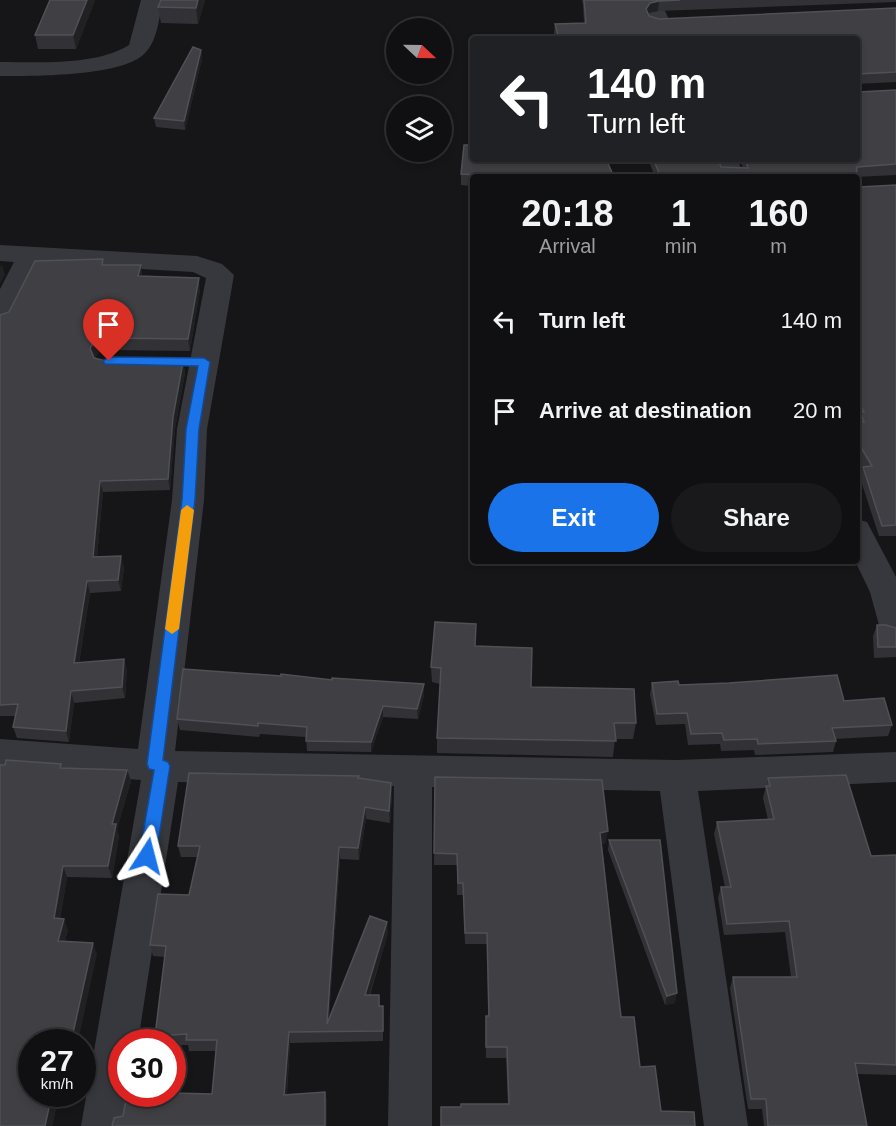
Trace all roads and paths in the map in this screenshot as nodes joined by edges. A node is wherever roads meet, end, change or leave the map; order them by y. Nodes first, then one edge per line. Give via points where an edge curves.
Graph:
1 (152, 0) edge
2 (682, 19) edge
3 (658, 20) edge
4 (0, 69) edge
5 (0, 253) edge
6 (32, 253) junction
7 (0, 316) edge
8 (860, 538) edge
9 (896, 624) edge
10 (0, 754) edge
11 (159, 765) junction
12 (896, 767) edge
13 (412, 770) junction
14 (676, 776) junction
15 (103, 1126) edge
16 (410, 1126) edge
17 (726, 1126) edge

1 - 4 street via 139,47 132,53 73,67
2 - 3 street
5 - 6 street
6 - 7 street
6 - 11 street via 197,264 220,275 192,362 188,500
8 - 9 street via 887,592
10 - 11 street
11 - 13 street
11 - 15 street
12 - 14 street
13 - 14 street
13 - 16 street
14 - 17 street

